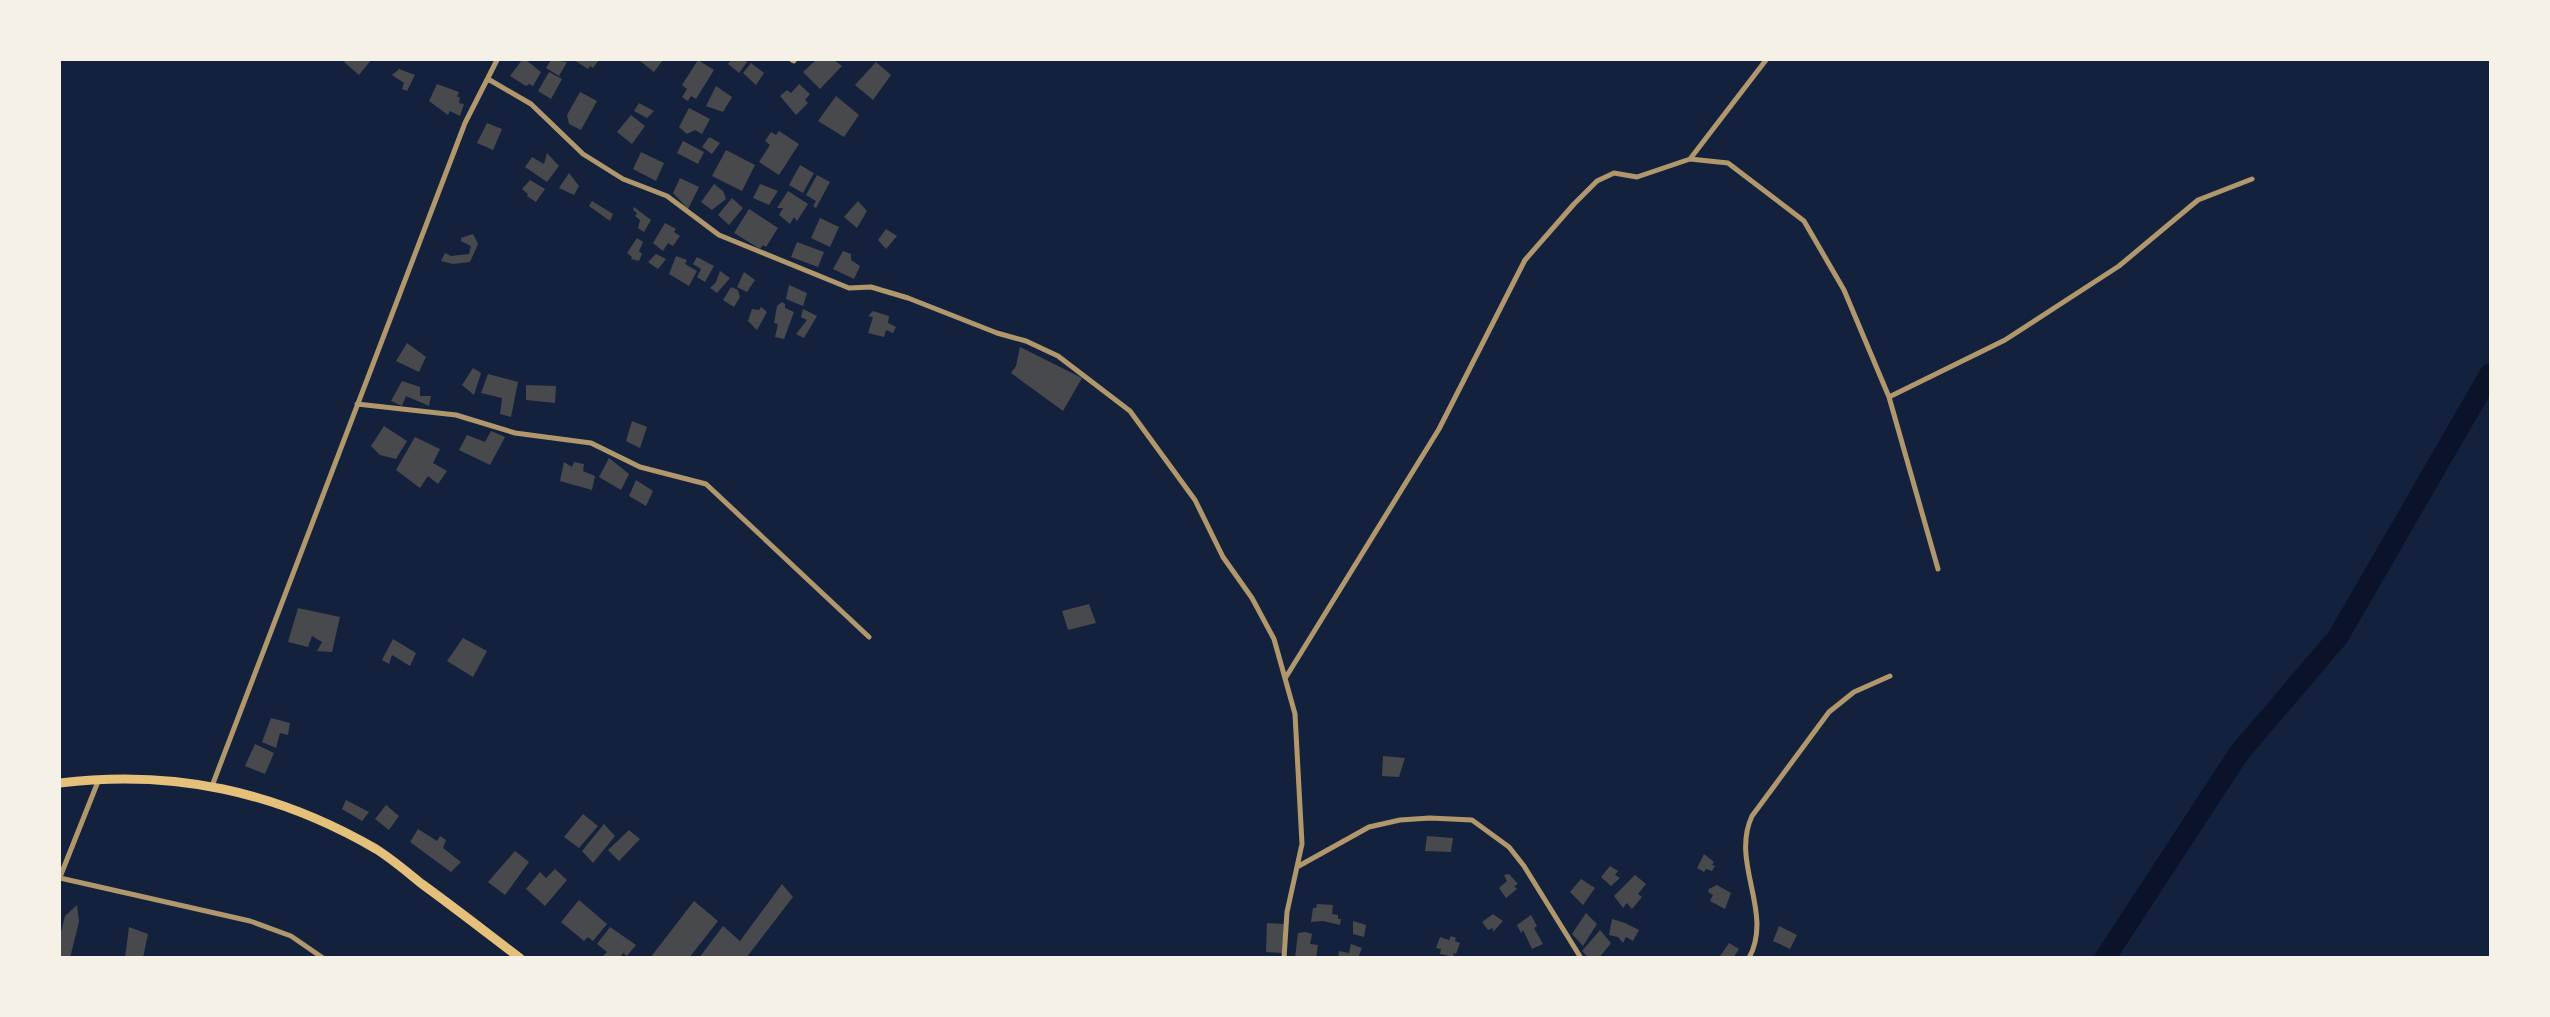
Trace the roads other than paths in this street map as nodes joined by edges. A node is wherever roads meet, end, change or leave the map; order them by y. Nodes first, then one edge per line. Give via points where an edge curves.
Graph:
1 (497, 60) edge
2 (1766, 60) edge
3 (488, 79) junction
4 (1690, 159) junction
5 (2252, 179) dead end
6 (1889, 397) junction
7 (357, 404) junction
8 (1938, 569) dead end
9 (869, 637) dead end
10 (1890, 676) dead end
11 (1286, 677) junction
12 (100, 778) junction
13 (60, 783) edge
14 (212, 786) junction
15 (1297, 867) junction
16 (60, 877) edge
17 (323, 957) edge
18 (520, 957) edge
19 (1284, 957) edge
20 (1581, 957) edge
21 (1749, 957) edge

1 - 3 street
2 - 4 street
3 - 7 street via 465,123
3 - 11 street via 531,104 583,154 623,179 667,196 719,235 849,288 871,287 908,298 1026,341 1089,378 1129,411 1195,500 1223,557 1274,639
4 - 6 street via 1728,163 1804,221 1844,290
4 - 11 street via 1637,177 1614,173 1597,181 1525,260 1439,429
5 - 6 street via 2198,200 2119,266 2005,340
6 - 8 street
7 - 9 street via 456,415 515,433 591,443 639,467 706,484
7 - 14 street
10 - 21 street via 1854,692 1829,712 1752,816 1744,848 1758,921
11 - 15 street via 1295,714 1300,793 1302,844
12 - 13 main road
12 - 14 main road via 146,777
12 - 16 street
14 - 18 main road via 292,809 378,850
15 - 19 street
15 - 20 street via 1369,827 1400,820 1472,820 1508,847 1524,866
16 - 17 street via 250,921 290,936

